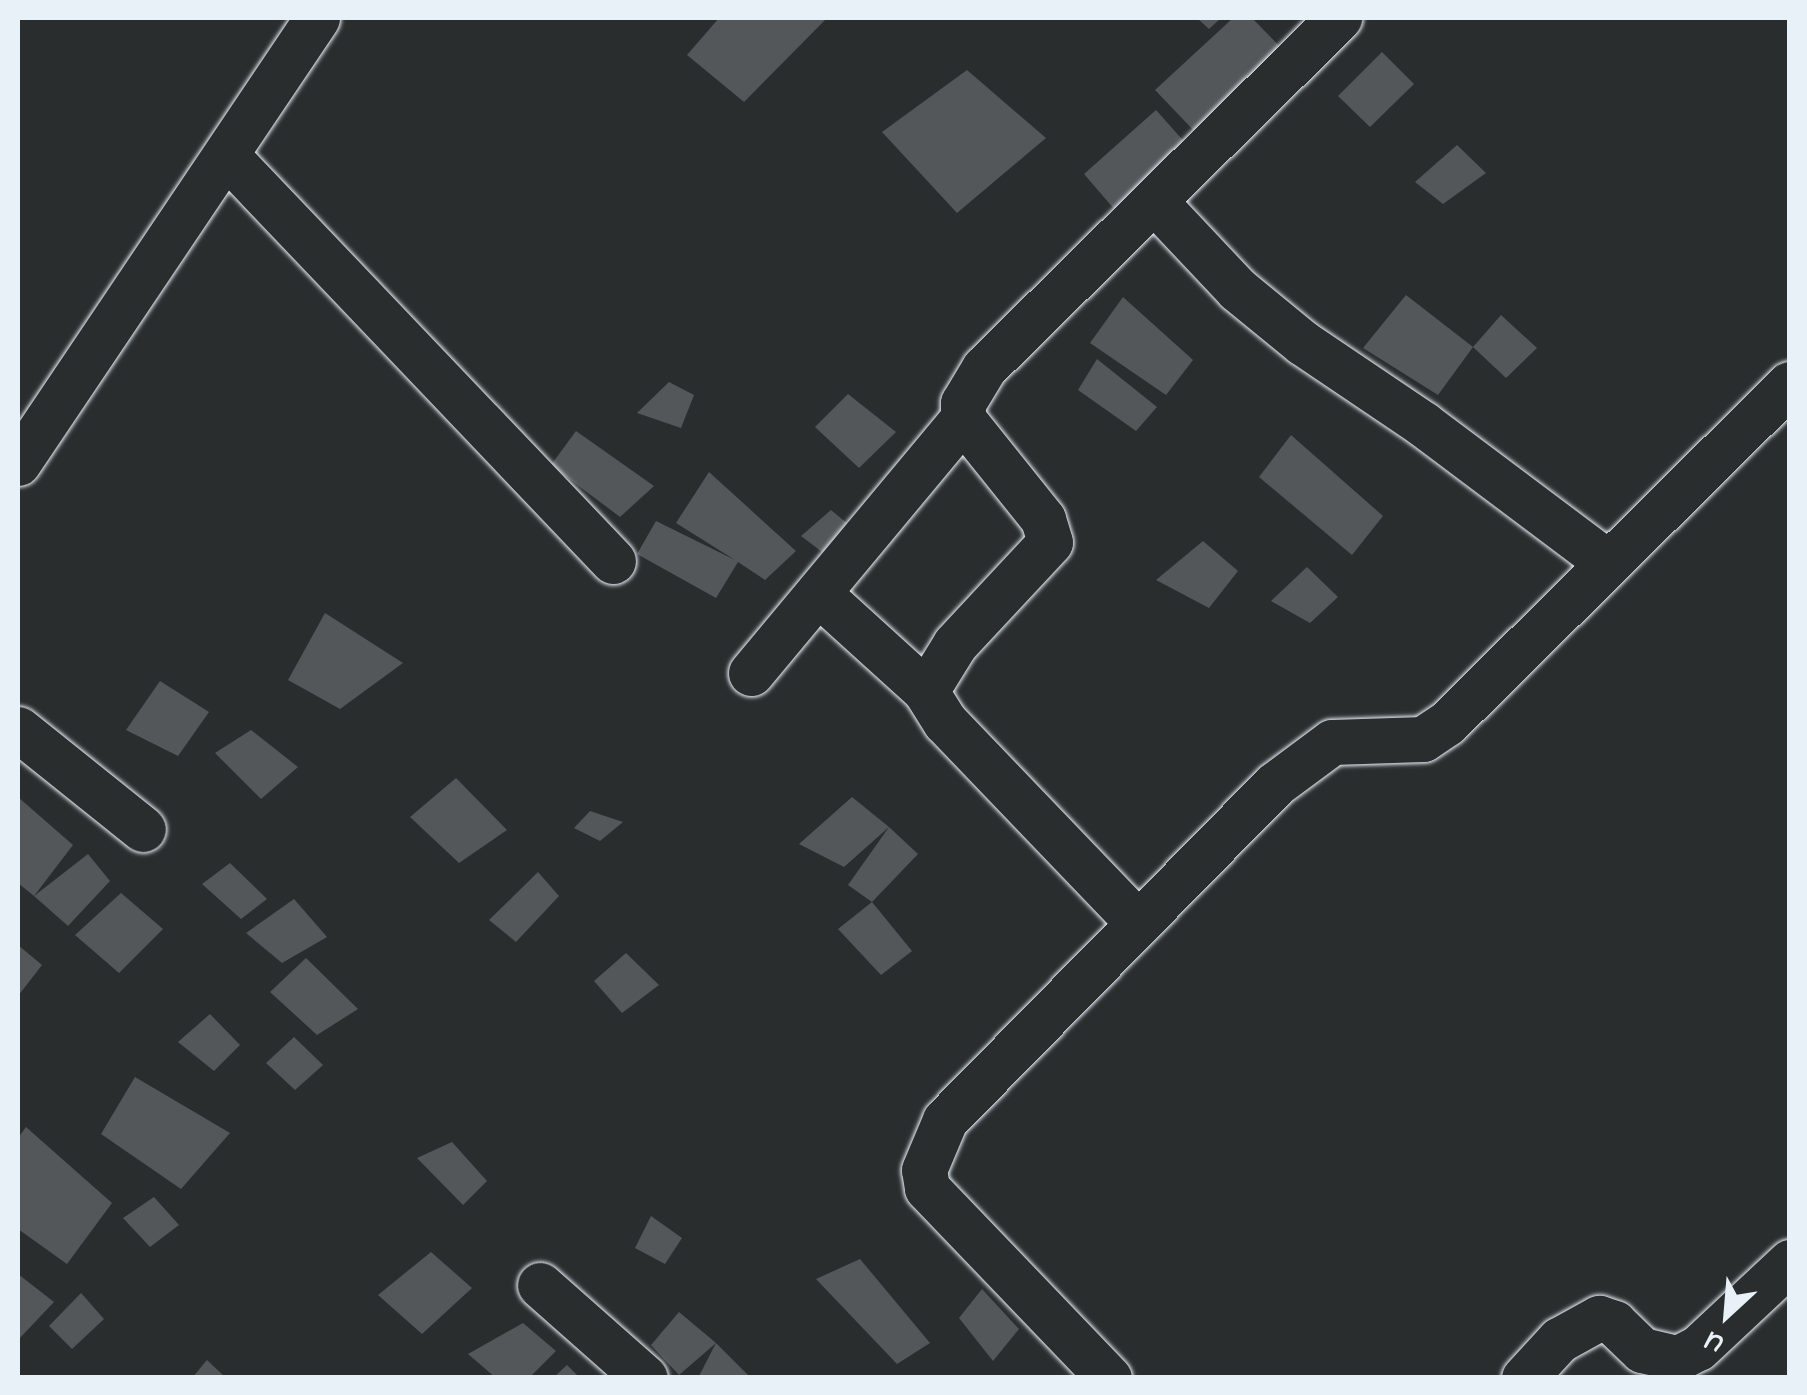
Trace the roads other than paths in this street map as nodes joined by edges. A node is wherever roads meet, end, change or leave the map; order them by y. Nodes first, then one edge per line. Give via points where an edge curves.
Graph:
1 (318, 18) edge
2 (1339, 18) edge
3 (228, 157) junction
4 (1157, 204) junction
5 (1790, 384) edge
6 (962, 419) junction
7 (18, 463) edge
8 (614, 561) dead end
9 (1607, 562) junction
10 (818, 593) junction
11 (751, 673) dead end
12 (926, 691) junction
13 (18, 730) edge
14 (143, 829) dead end
15 (1138, 923) junction
16 (1790, 1262) edge
17 (540, 1285) dead end
18 (645, 1378) edge
19 (1109, 1378) edge
20 (1524, 1378) edge

1 - 3 street
2 - 4 street
3 - 7 street
3 - 8 street
4 - 6 street via 984,368 966,389
4 - 9 street via 1237,289 1303,343
5 - 9 street
6 - 10 street
6 - 12 street via 1043,519 1050,542 1046,554 955,644
9 - 15 street via 1448,723 1423,739 1359,737 1307,757
10 - 11 street
10 - 12 street
12 - 15 street via 945,722
13 - 14 street
15 - 19 street via 970,1090 945,1120 924,1170 937,1204 1083,1344
16 - 20 street via 1698,1348 1678,1358 1642,1350 1614,1322 1598,1318 1560,1340
17 - 18 street

